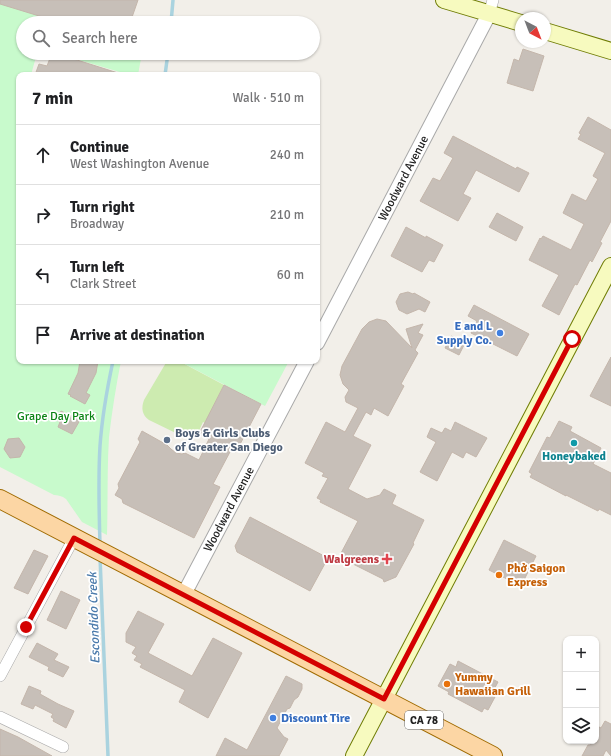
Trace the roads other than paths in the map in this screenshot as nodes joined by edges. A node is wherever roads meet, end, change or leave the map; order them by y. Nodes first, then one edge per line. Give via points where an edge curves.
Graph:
1 (444, 0) edge
2 (491, 7) edge
3 (515, 20) edge
4 (551, 33) edge
5 (611, 51) edge
6 (611, 266) edge
7 (320, 337) edge
8 (305, 364) edge
9 (0, 499) edge
10 (81, 541) junction
11 (184, 594) junction
12 (0, 676) edge
13 (384, 699) junction
14 (0, 717) edge
15 (63, 747) dead end
16 (354, 756) edge
17 (493, 756) edge

1 - 2 main road
2 - 3 main road
2 - 7 street, Woodward Avenue
4 - 5 main road
6 - 13 main road
8 - 11 street, Woodward Avenue
9 - 10 main road
10 - 11 main road
10 - 12 street
11 - 13 main road
13 - 16 main road
13 - 17 main road, CA 78
14 - 15 street

